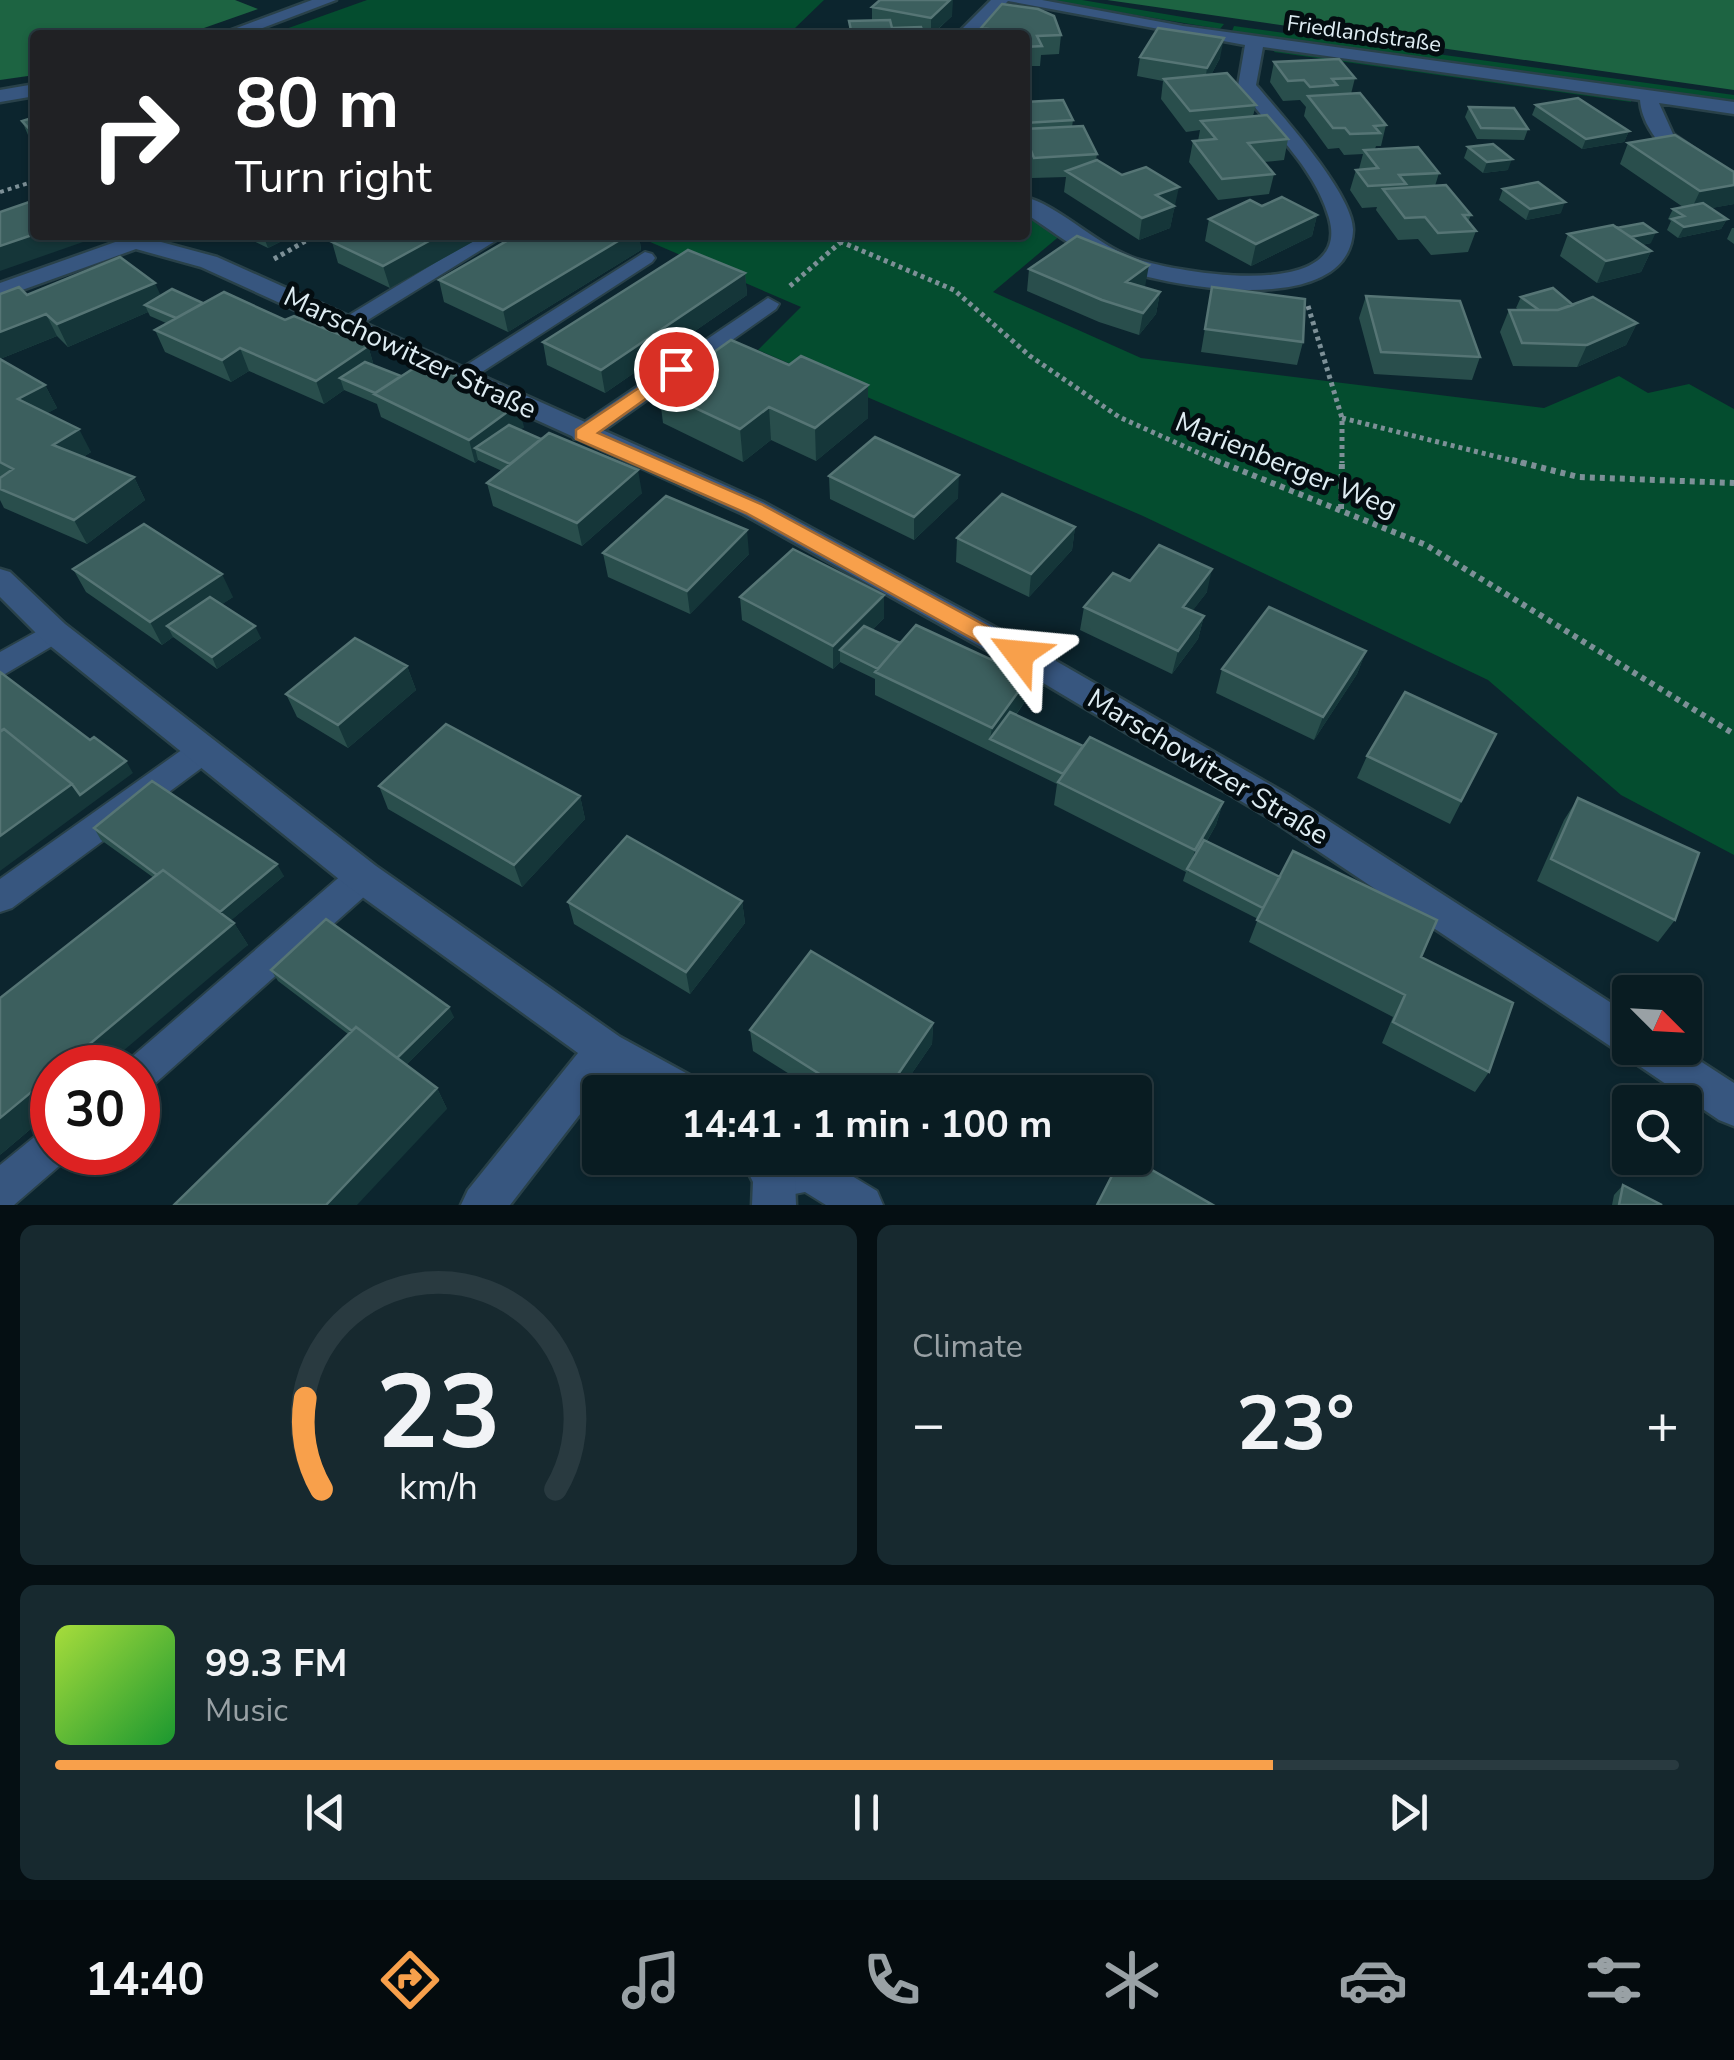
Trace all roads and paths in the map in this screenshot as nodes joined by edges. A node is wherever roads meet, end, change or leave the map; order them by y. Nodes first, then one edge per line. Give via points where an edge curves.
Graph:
1 (328, 0) edge
2 (1000, 0) edge
3 (1015, 0) edge
4 (241, 30) edge
5 (970, 30) edge
6 (1255, 42) junction
7 (30, 91) edge
8 (0, 96) edge
9 (1649, 96) junction
10 (1734, 108) edge
11 (30, 183) edge
12 (1734, 185) edge
13 (0, 192) edge
14 (1030, 206) edge
15 (139, 240) edge
16 (145, 240) edge
17 (306, 240) edge
18 (487, 240) edge
19 (839, 240) edge
20 (842, 241) junction
21 (297, 245) dead end
22 (645, 258) dead end
23 (1300, 278) junction
24 (0, 291) edge
25 (768, 304) joint
26 (347, 324) junction
27 (460, 376) junction
28 (1342, 418) junction
29 (584, 434) junction
30 (1734, 483) edge
31 (1341, 509) junction
32 (0, 579) edge
33 (54, 632) junction
34 (0, 666) edge
35 (1734, 734) edge
36 (204, 750) junction
37 (363, 877) junction
38 (0, 898) edge
39 (1612, 1025) edge
40 (606, 1050) junction
41 (160, 1055) edge
42 (1672, 1065) edge
43 (651, 1075) edge
44 (1734, 1106) edge
45 (30, 1165) edge
46 (770, 1180) edge
47 (0, 1191) edge
48 (483, 1205) edge
49 (863, 1205) edge

1 - 4 street
2 - 5 street
3 - 6 street, Friedlandstraße
6 - 9 street, Friedlandstraße
6 - 23 street via 1247,86 1306,160 1335,205 1342,230 1333,255
7 - 8 street
9 - 10 street, Friedlandstraße
9 - 12 street via 1660,134
11 - 13 path
14 - 23 street via 1126,264 1180,279 1236,286
15 - 24 street, Marschowitzer Straße
16 - 26 street, Marschowitzer Straße
17 - 21 path
18 - 26 lane
19 - 20 path, Marienberger Weg
20 - 25 path
20 - 31 path, Marienberger Weg via 954,290 1030,356 1119,416
22 - 27 lane
23 - 28 path
25 - 29 lane
26 - 27 street, Marschowitzer Straße
27 - 29 street, Marschowitzer Straße
28 - 30 path via 1578,477
28 - 31 path
29 - 39 street, Marschowitzer Straße via 753,508 1019,654 1278,806
31 - 35 path, Marienberger Weg via 1426,545
32 - 33 street
33 - 34 lane
33 - 36 street
36 - 37 street
36 - 38 lane
37 - 40 street
37 - 41 lane
40 - 43 street
40 - 48 street
42 - 44 street
45 - 47 lane
46 - 49 lane via 808,1172

